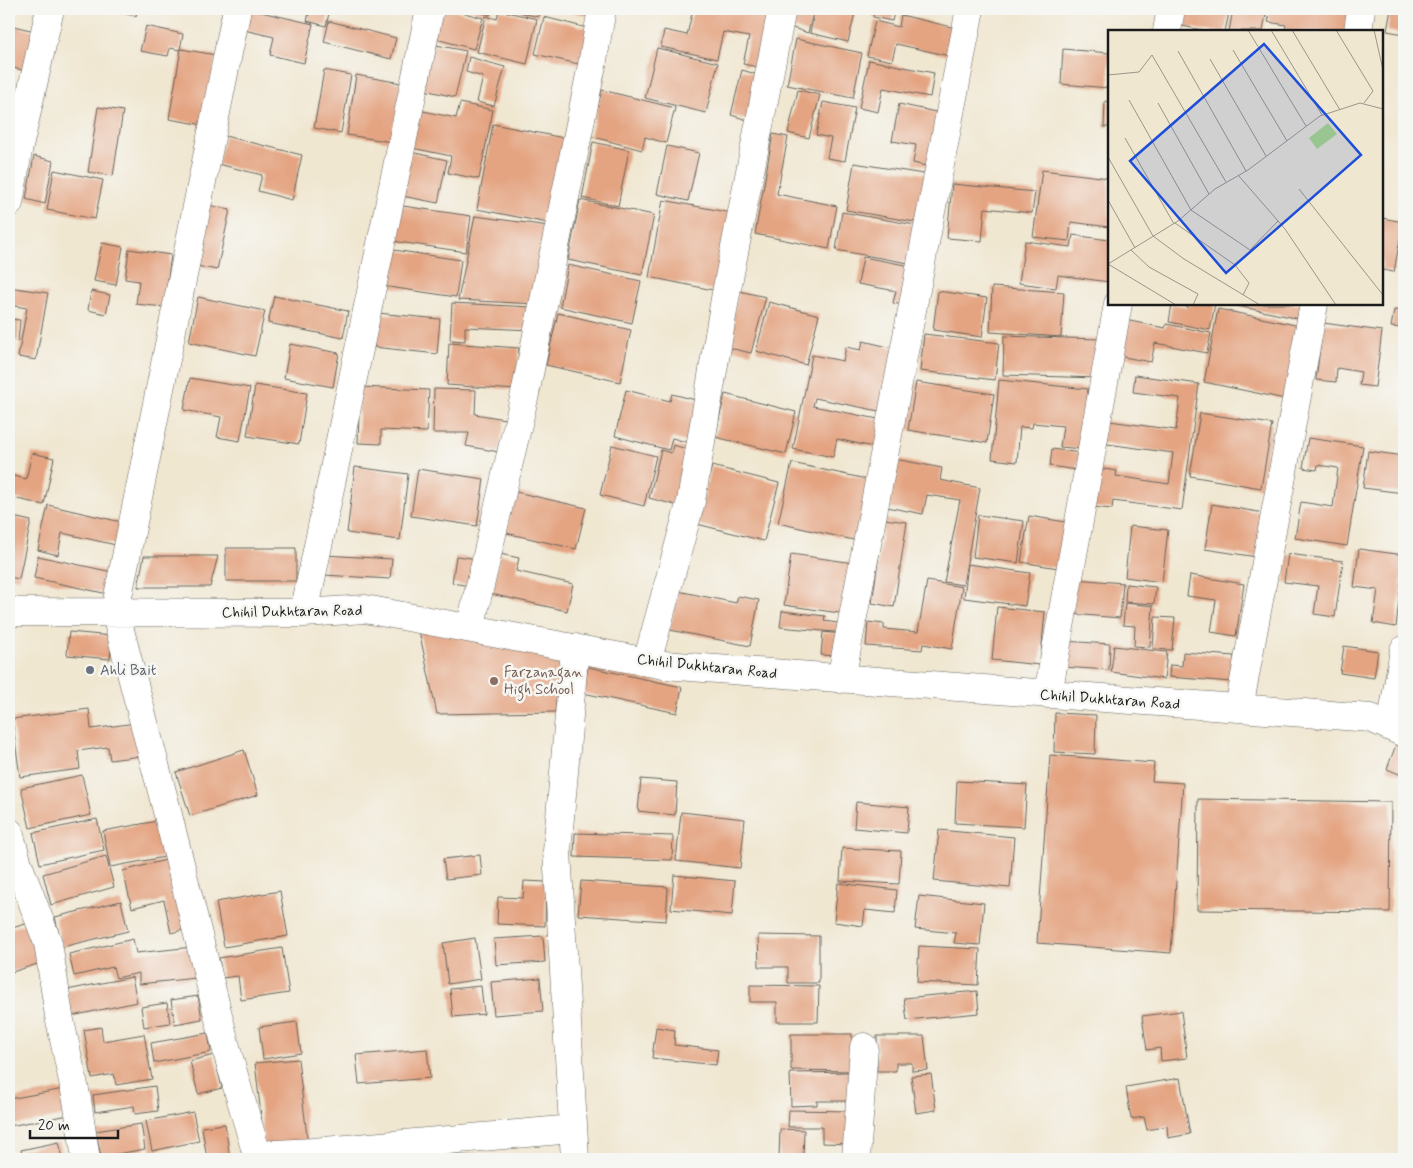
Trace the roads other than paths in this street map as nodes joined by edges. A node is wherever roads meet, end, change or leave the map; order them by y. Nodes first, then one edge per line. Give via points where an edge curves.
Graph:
1 (50, 9) edge
2 (237, 9) edge
3 (430, 9) edge
4 (602, 9) edge
5 (782, 9) edge
6 (970, 9) edge
7 (1171, 9) edge
8 (1361, 9) edge
9 (1167, 30) edge
10 (1358, 30) edge
11 (9, 203) edge
12 (1118, 305) edge
13 (1314, 305) edge
14 (115, 611) junction
15 (9, 612) edge
16 (304, 613) junction
17 (470, 628) junction
18 (575, 648) junction
19 (1404, 650) edge
20 (647, 662) junction
21 (841, 678) junction
22 (1048, 694) junction
23 (1239, 708) junction
24 (1398, 730) edge
25 (9, 832) edge
26 (864, 1047) dead end
27 (574, 1129) junction
28 (86, 1159) edge
29 (575, 1159) edge
30 (856, 1159) edge

1 - 11 street
2 - 14 street
3 - 16 street
4 - 17 street via 525,394
5 - 20 street via 726,293 691,501
6 - 21 street
7 - 9 street
8 - 10 street
12 - 22 street
13 - 23 street
14 - 15 street, Chihil Dukhtaran Road
14 - 16 street, Chihil Dukhtaran Road
14 - 27 street via 228,1055 257,1155
16 - 17 street, Chihil Dukhtaran Road via 365,609
17 - 18 street, Chihil Dukhtaran Road
18 - 20 street, Chihil Dukhtaran Road
18 - 27 street via 557,851
19 - 24 street
20 - 21 street, Chihil Dukhtaran Road
21 - 22 street, Chihil Dukhtaran Road
22 - 23 street, Chihil Dukhtaran Road
23 - 24 street, Chihil Dukhtaran Road via 1371,718
25 - 28 street via 48,944
26 - 30 street
27 - 29 street

